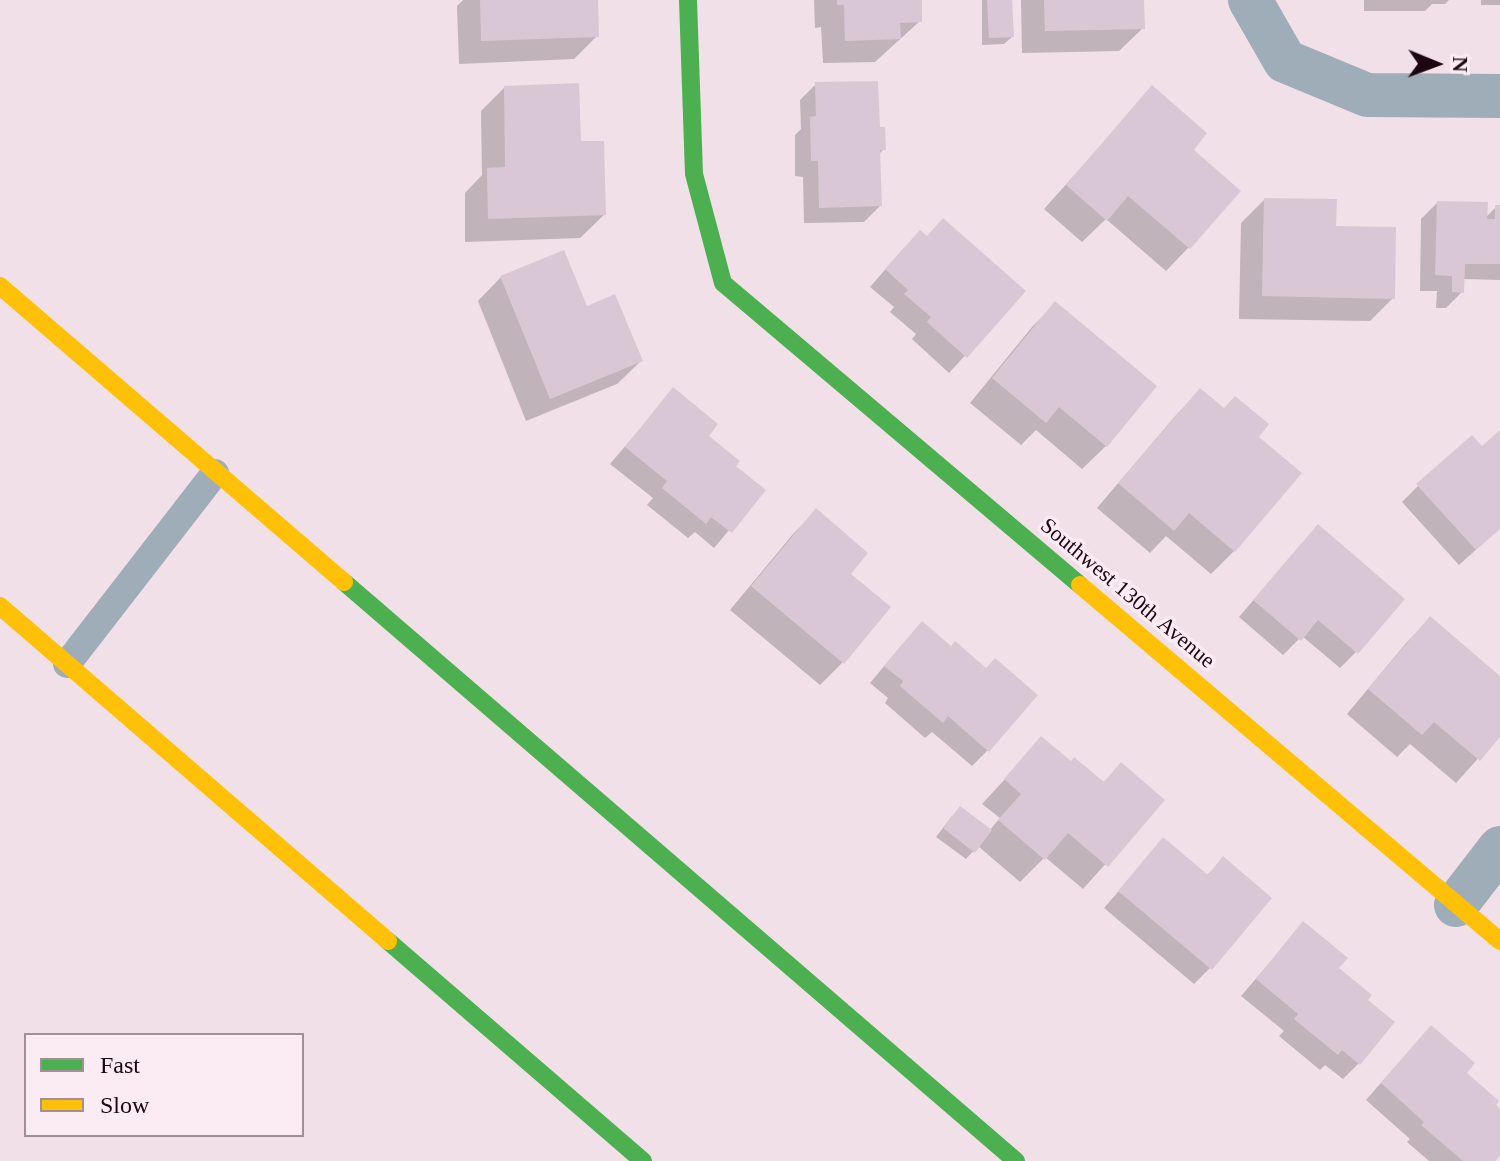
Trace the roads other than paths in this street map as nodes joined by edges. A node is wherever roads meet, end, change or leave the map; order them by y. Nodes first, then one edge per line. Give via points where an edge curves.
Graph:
1 (688, 0) edge
2 (1250, 0) edge
3 (1500, 96) edge
4 (0, 286) edge
5 (215, 473) junction
6 (0, 606) edge
7 (67, 664) junction
8 (1500, 848) edge
9 (1456, 905) junction
10 (1500, 941) edge
11 (643, 1161) edge
12 (1016, 1161) edge

1 - 9 main road, Southwest 130th Avenue via 694,174 723,283
2 - 3 street via 1285,61 1367,95
4 - 5 main road
5 - 7 lane
5 - 12 main road
6 - 7 main road
7 - 11 main road
8 - 9 street
9 - 10 main road, Southwest 130th Avenue

